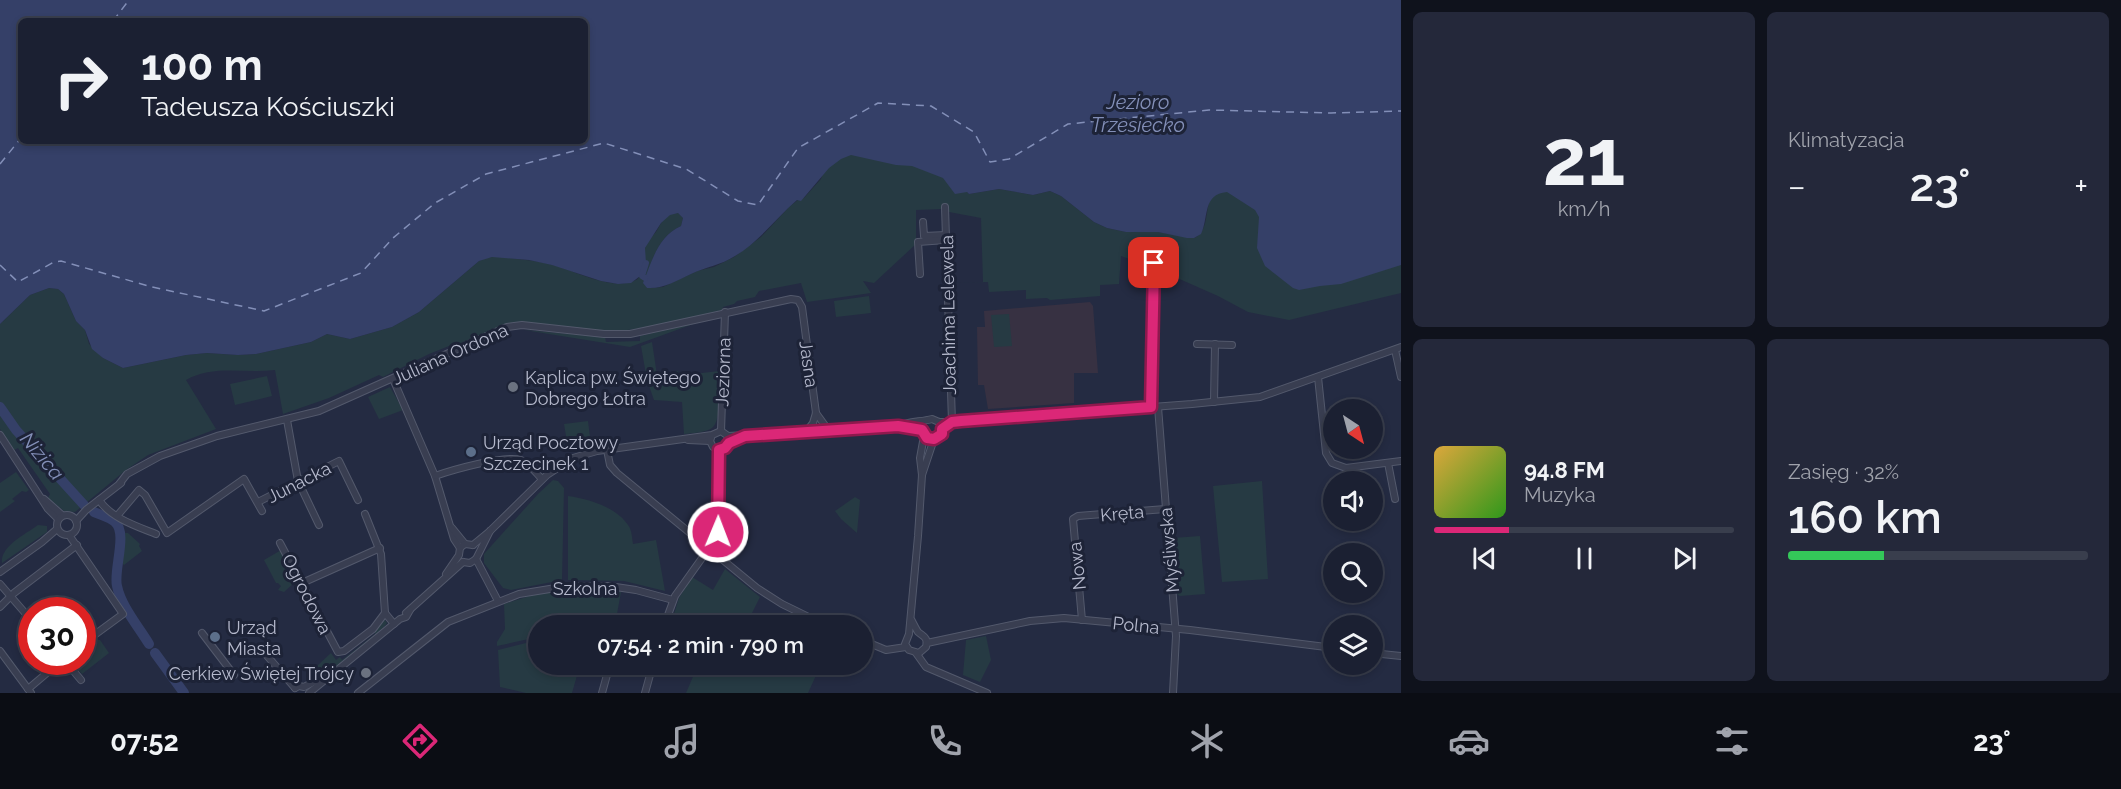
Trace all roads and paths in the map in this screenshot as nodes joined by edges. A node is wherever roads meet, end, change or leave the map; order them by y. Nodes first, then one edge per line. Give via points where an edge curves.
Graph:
1 (945, 207) dead end
2 (923, 222) dead end
3 (946, 238) junction
4 (1154, 263) dead end
5 (920, 274) dead end
6 (725, 312) junction
7 (803, 314) joint
8 (1197, 344) dead end
9 (1215, 344) junction
10 (1232, 345) dead end
11 (1398, 349) edge
12 (1318, 377) junction
13 (1401, 377) edge
14 (393, 379) junction
15 (1215, 402) junction
16 (1154, 407) junction
17 (816, 413) junction
18 (287, 420) junction
19 (925, 422) junction
20 (952, 422) junction
21 (898, 426) junction
22 (941, 426) junction
23 (721, 431) junction
24 (829, 431) junction
25 (805, 433) junction
26 (923, 433) junction
27 (0, 435) edge
28 (711, 438) junction
29 (728, 439) junction
30 (934, 439) junction
31 (607, 450) junction
32 (719, 450) junction
33 (1401, 461) edge
34 (1388, 463) junction
35 (922, 475) junction
36 (435, 476) junction
37 (542, 479) junction
38 (298, 481) junction
39 (1395, 499) dead end
40 (99, 500) junction
41 (358, 500) dead end
42 (258, 502) junction
43 (1165, 509) junction
44 (262, 511) dead end
45 (365, 514) dead end
46 (117, 516) junction
47 (1079, 516) joint
48 (60, 517) junction
49 (74, 519) junction
50 (318, 525) dead end
51 (59, 531) junction
52 (490, 531) junction
53 (71, 534) junction
54 (156, 534) dead end
55 (280, 543) dead end
56 (76, 545) junction
57 (380, 548) junction
58 (464, 548) junction
59 (708, 549) junction
60 (478, 552) junction
61 (470, 561) junction
62 (0, 572) edge
63 (446, 575) junction
64 (302, 583) junction
65 (0, 584) edge
66 (11, 597) junction
67 (673, 600) junction
68 (498, 601) junction
69 (18, 605) edge
70 (0, 607) edge
71 (385, 613) junction
72 (668, 615) edge
73 (805, 615) edge
74 (911, 619) junction
75 (1082, 620) junction
76 (397, 622) junction
77 (1175, 629) junction
78 (918, 632) junction
79 (202, 633) dead end
80 (96, 634) edge
81 (909, 634) junction
82 (926, 640) junction
83 (873, 645) edge
84 (906, 647) junction
85 (1323, 647) edge
86 (262, 650) dead end
87 (0, 651) edge
88 (919, 652) junction
89 (1383, 654) edge
90 (1401, 656) edge
91 (46, 675) edge
92 (77, 675) edge
93 (234, 675) dead end
94 (607, 675) edge
95 (650, 675) edge
96 (81, 680) dead end
97 (294, 690) edge
98 (29, 691) edge
99 (307, 691) edge
100 (358, 693) edge
101 (602, 693) edge
102 (645, 693) edge
103 (987, 693) edge
104 (1173, 693) edge

1 - 3 street, Joachima Lelewela
2 - 3 street via 924,236
3 - 5 street via 918,242
3 - 20 street, Joachima Lelewela
4 - 16 street, Myśliwska
6 - 7 street, Juliana Ordona via 793,299 800,303
6 - 14 street, Juliana Ordona via 630,334 507,327
6 - 23 street, Jeziorna
7 - 17 street, Jasna
8 - 9 street
9 - 10 street
9 - 15 street
11 - 12 street
11 - 13 street
12 - 15 street via 1260,397
12 - 34 street via 1330,461 1346,468
14 - 18 street, Juliana Ordona via 319,411
14 - 36 street
15 - 16 street
16 - 20 street
16 - 43 street, Myśliwska
17 - 24 street, Jasna
17 - 25 street, Jasna
18 - 38 street
18 - 40 street, Juliana Ordona via 210,438 160,456 135,470
19 - 21 street
19 - 22 street via 932,419
19 - 26 street
20 - 22 street
21 - 24 street
21 - 26 street
22 - 30 street via 942,434
23 - 28 street
23 - 29 street
24 - 25 street
25 - 29 street
26 - 30 street
26 - 35 street
27 - 48 street
28 - 31 street via 692,437
28 - 32 street via 713,447
29 - 32 street via 725,448
30 - 35 street
31 - 37 street via 561,464
31 - 59 street via 612,469
32 - 59 street via 718,532
33 - 34 street
34 - 39 street
35 - 74 street
36 - 37 street via 516,460 528,464
36 - 58 street via 452,528
37 - 52 street
38 - 41 street, Junacka via 339,461
38 - 42 street, Junacka
38 - 50 street
40 - 46 street
40 - 49 street, Juliana Ordona
42 - 44 street
42 - 46 street via 244,479 167,533 139,490
43 - 47 street, Kręta
43 - 77 street, Myśliwska
45 - 57 street
46 - 54 street
47 - 75 street, Nowa via 1072,522
48 - 49 street
48 - 51 street
49 - 53 street via 77,527
51 - 53 street
51 - 62 street
52 - 58 street
52 - 60 street
53 - 56 street
55 - 64 street, Ogrodowa
56 - 66 street
56 - 80 street via 123,614
57 - 64 street
57 - 71 street
58 - 60 street
58 - 61 street
58 - 63 street
59 - 67 street
59 - 73 street via 774,600
60 - 61 street
61 - 63 street
61 - 68 street
63 - 76 street
64 - 71 street, Ogrodowa via 340,652 373,629
65 - 66 street
66 - 69 street
66 - 70 street
67 - 68 street, Szkolna via 620,587 593,586 543,589
67 - 72 street
68 - 100 street, Szkolna via 444,624
71 - 76 street
74 - 78 street
74 - 81 street
75 - 77 street, Polna
75 - 82 street, Polna via 1040,619
76 - 99 street
77 - 85 street, Polna
77 - 104 street, Myśliwska
78 - 81 street
78 - 82 street
79 - 93 street
81 - 84 street
82 - 88 street
83 - 84 street via 886,650
84 - 88 street
86 - 97 street
87 - 98 street
88 - 103 street via 925,665
89 - 90 street
91 - 98 street
92 - 96 street
94 - 101 street
95 - 102 street
97 - 99 street via 299,686

